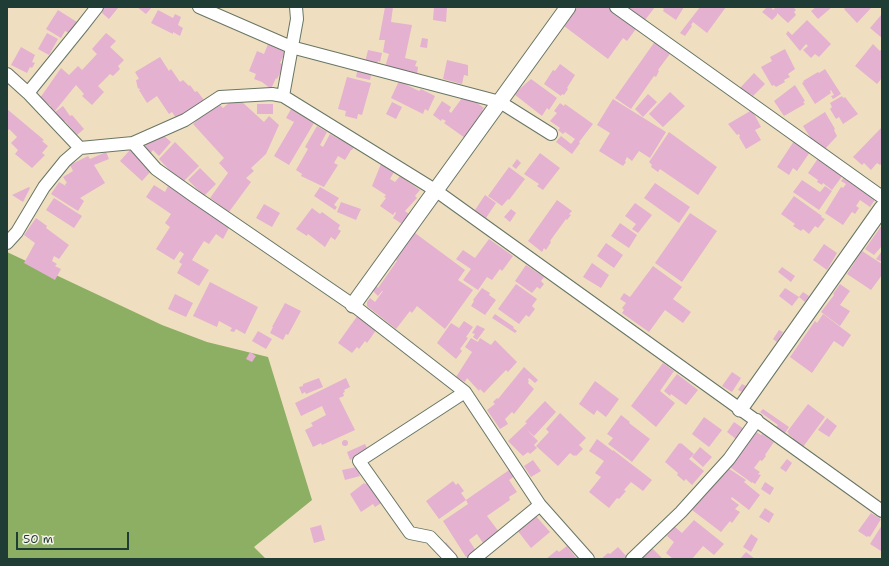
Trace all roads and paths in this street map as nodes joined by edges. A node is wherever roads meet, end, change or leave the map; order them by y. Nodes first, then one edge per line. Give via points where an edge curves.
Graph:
1 (97, 7) edge
2 (199, 7) edge
3 (296, 7) edge
4 (568, 7) edge
5 (616, 7) edge
6 (291, 46) junction
7 (7, 74) edge
8 (28, 94) junction
9 (283, 96) junction
10 (500, 102) junction
11 (551, 134) dead end
12 (132, 143) junction
13 (80, 148) junction
14 (435, 190) junction
15 (882, 197) edge
16 (882, 208) edge
17 (7, 243) edge
18 (353, 304) junction
19 (464, 392) junction
20 (740, 409) junction
21 (757, 420) junction
22 (540, 505) junction
23 (882, 511) edge
24 (451, 559) edge
25 (474, 559) edge
26 (588, 559) edge
27 (632, 559) edge

1 - 8 street
2 - 6 street
3 - 6 street
4 - 10 street
5 - 15 street
6 - 9 street
6 - 10 street
7 - 8 street
8 - 13 street
9 - 12 street via 272,94 220,97 185,120
9 - 14 street
10 - 11 street
10 - 14 street
12 - 13 street
12 - 18 street via 156,169
13 - 17 street via 65,161 44,187 17,232
14 - 18 street
14 - 20 street
16 - 20 street
18 - 19 street
19 - 22 street
19 - 24 street via 359,461 410,533 430,538
20 - 21 street
21 - 23 street
21 - 27 street via 724,465 681,512
22 - 25 street
22 - 26 street

